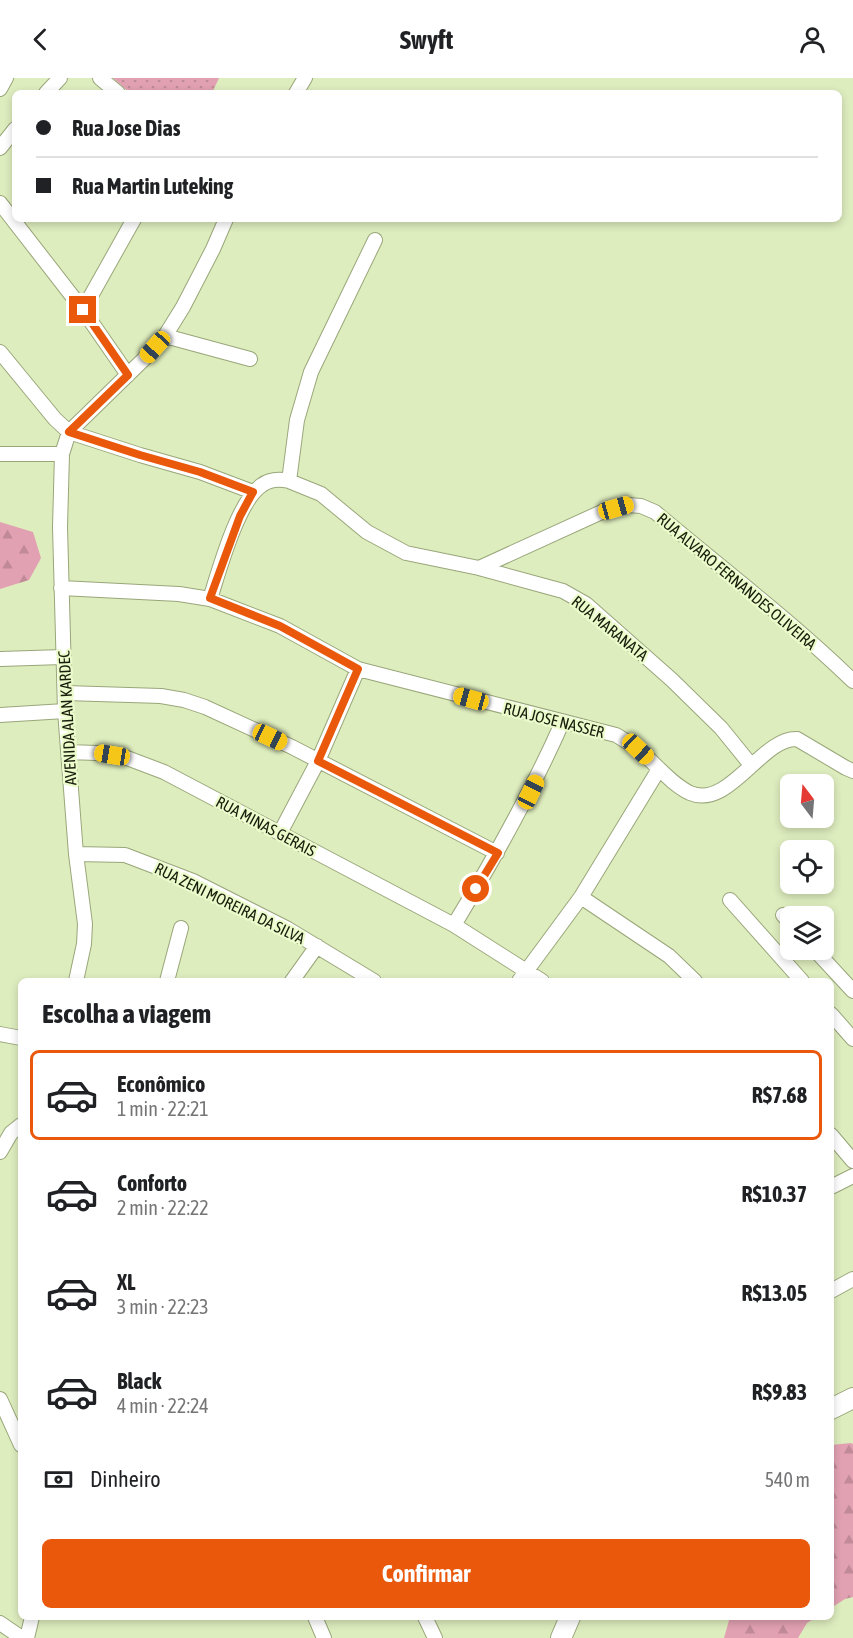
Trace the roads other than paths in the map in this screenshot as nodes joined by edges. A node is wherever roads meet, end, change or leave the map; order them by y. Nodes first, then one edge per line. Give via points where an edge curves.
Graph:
1 (6, 78) edge
2 (60, 78) edge
3 (100, 78) edge
4 (0, 89) edge
5 (49, 90) edge
6 (114, 90) edge
7 (12, 133) edge
8 (0, 148) edge
9 (0, 203) edge
10 (12, 218) edge
11 (15, 222) edge
12 (131, 222) edge
13 (225, 222) edge
14 (375, 240) dead end
15 (83, 310) junction
16 (165, 336) junction
17 (0, 352) edge
18 (250, 359) dead end
19 (128, 375) junction
20 (69, 432) junction
21 (0, 454) edge
22 (62, 454) junction
23 (289, 481) junction
24 (253, 492) junction
25 (478, 568) junction
26 (61, 588) junction
27 (210, 598) junction
28 (63, 657) junction
29 (0, 659) edge
30 (358, 669) junction
31 (853, 681) edge
32 (65, 693) junction
33 (65, 711) junction
34 (0, 715) edge
35 (562, 723) junction
36 (69, 752) junction
37 (318, 761) junction
38 (752, 765) junction
39 (660, 769) junction
40 (853, 771) edge
41 (280, 833) junction
42 (498, 853) junction
43 (76, 854) junction
44 (581, 897) junction
45 (730, 900) dead end
46 (454, 925) junction
47 (181, 928) dead end
48 (317, 946) junction
49 (824, 960) edge
50 (523, 976) edge
51 (77, 978) edge
52 (168, 978) edge
53 (294, 978) edge
54 (369, 978) edge
55 (692, 978) edge
56 (799, 978) edge
57 (853, 991) edge
58 (834, 1017) edge
59 (0, 1034) edge
60 (18, 1037) edge
61 (853, 1038) edge
62 (18, 1128) edge
63 (834, 1139) edge
64 (0, 1152) edge
65 (853, 1161) edge
66 (853, 1176) edge
67 (834, 1186) edge
68 (853, 1279) edge
69 (834, 1289) edge
70 (853, 1398) edge
71 (0, 1399) edge
72 (834, 1408) edge
73 (18, 1438) edge
74 (31, 1620) edge
75 (321, 1620) edge
76 (426, 1620) edge
77 (569, 1620) edge
78 (0, 1623) edge
79 (22, 1638) edge
80 (27, 1638) edge
81 (324, 1638) edge
82 (435, 1638) edge
83 (561, 1638) edge

1 - 4 street
2 - 5 street
3 - 6 street
7 - 8 street
9 - 10 street
11 - 15 street
12 - 15 street
13 - 16 street
14 - 23 street via 310,372 297,420
15 - 19 street
16 - 18 street
16 - 19 street
17 - 20 street
19 - 20 street
20 - 22 street, AVENIDA ALAN KARDEC
20 - 24 street
21 - 22 street
22 - 26 street, AVENIDA ALAN KARDEC
23 - 24 street via 269,481
23 - 25 street, RUA MARANATA via 321,494 367,532 406,553
24 - 27 street via 240,516
25 - 31 street, RUA ALVARO FERNANDES OLIVEIRA via 604,511 642,506 655,512 724,569
25 - 38 street, RUA MARANATA via 563,591 586,604 672,680
26 - 27 street, RUA JOSE NASSER
26 - 28 street, AVENIDA ALAN KARDEC
27 - 30 street, RUA JOSE NASSER via 280,626
28 - 29 street
28 - 32 street, AVENIDA ALAN KARDEC
30 - 35 street, RUA JOSE NASSER
30 - 37 street
32 - 33 street, AVENIDA ALAN KARDEC
32 - 37 street via 184,700
33 - 34 street
33 - 36 street, AVENIDA ALAN KARDEC
35 - 39 street, RUA JOSE NASSER via 616,735
35 - 42 street
36 - 41 street, RUA MINAS GERAIS via 127,758 164,772
36 - 43 street, AVENIDA ALAN KARDEC
37 - 41 street
37 - 42 street
38 - 39 street via 715,794 706,796 685,790
38 - 40 street via 782,743 797,739
39 - 44 street
41 - 46 street, RUA MINAS GERAIS
42 - 46 street
43 - 48 street, RUA ZENI MOREIRA DA SILVA via 125,855 143,861 193,881
43 - 51 street, AVENIDA ALAN KARDEC via 85,924
44 - 50 street
44 - 55 street via 669,956
45 - 56 street
46 - 50 street, RUA MINAS GERAIS
47 - 52 street
48 - 53 street
48 - 54 street, RUA ZENI MOREIRA DA SILVA
49 - 57 street
58 - 61 street
59 - 60 street
62 - 64 street
63 - 65 street
66 - 67 street
68 - 69 street
70 - 72 street
71 - 73 street
74 - 80 street
75 - 81 street
76 - 82 street
77 - 83 street
78 - 79 street

